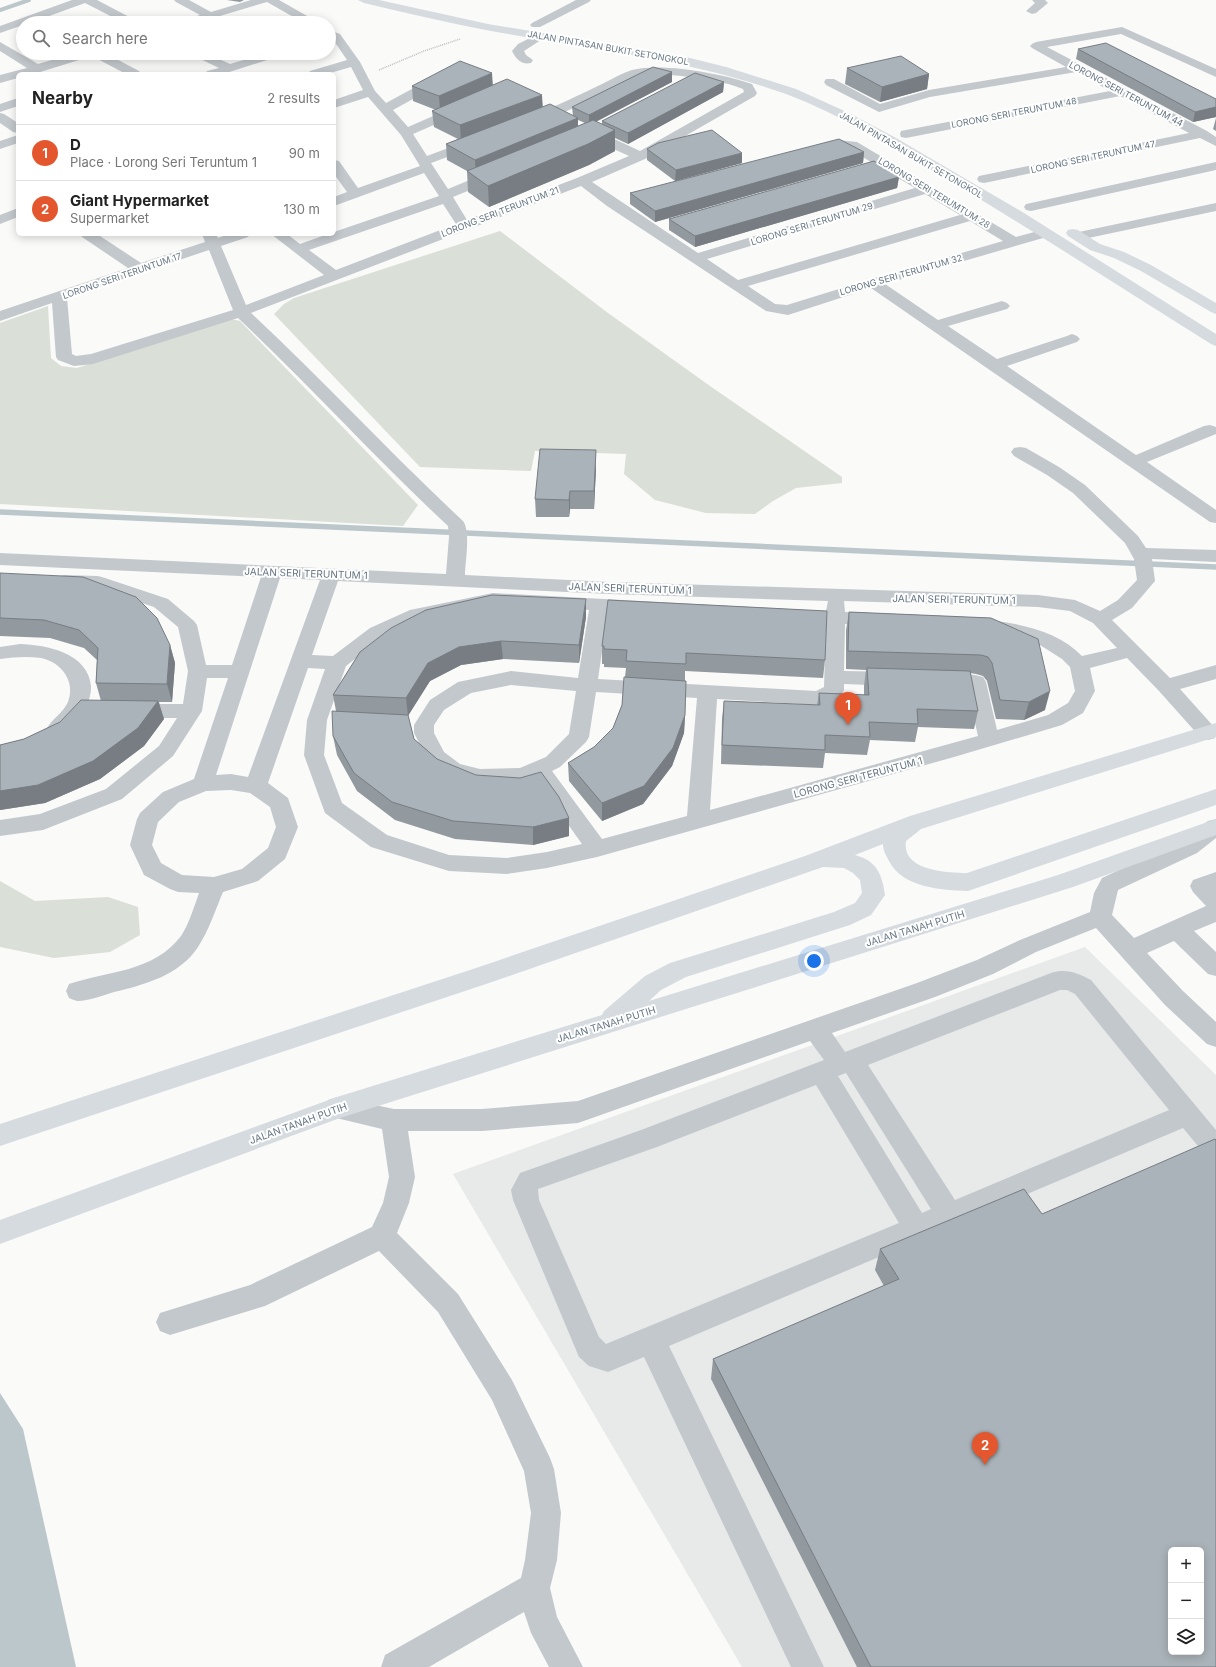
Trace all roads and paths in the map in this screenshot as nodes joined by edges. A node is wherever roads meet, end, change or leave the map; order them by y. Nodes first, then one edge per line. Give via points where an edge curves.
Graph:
1 (82, 0) edge
2 (88, 0) edge
3 (180, 0) edge
4 (263, 0) edge
5 (271, 0) edge
6 (364, 0) edge
7 (395, 0) edge
8 (585, 0) edge
9 (1038, 0) edge
10 (1032, 11) dead end
11 (48, 16) edge
12 (119, 16) edge
13 (210, 16) joint
14 (300, 16) edge
15 (16, 26) edge
16 (495, 28) junction
17 (0, 30) edge
18 (538, 30) junction
19 (564, 35) junction
20 (1084, 37) junction
21 (336, 42) edge
22 (0, 46) edge
23 (1106, 47) edge
24 (16, 56) edge
25 (24, 60) edge
26 (65, 60) edge
27 (109, 60) edge
28 (211, 60) edge
29 (256, 60) edge
30 (527, 60) dead end
31 (354, 62) junction
32 (37, 68) junction
33 (229, 68) junction
34 (1078, 68) junction
35 (130, 71) edge
36 (24, 72) edge
37 (217, 72) edge
38 (321, 72) edge
39 (451, 72) edge
40 (1216, 73) edge
41 (16, 75) edge
42 (696, 76) junction
43 (362, 77) junction
44 (845, 78) dead end
45 (0, 79) edge
46 (805, 84) dead end
47 (676, 86) edge
48 (823, 86) junction
49 (370, 92) junction
50 (1122, 92) junction
51 (16, 103) edge
52 (336, 103) edge
53 (472, 104) edge
54 (0, 108) edge
55 (385, 109) junction
56 (551, 113) junction
57 (0, 118) edge
58 (564, 119) edge
59 (881, 119) dead end
60 (521, 124) edge
61 (576, 126) edge
62 (893, 126) dead end
63 (16, 128) edge
64 (1201, 129) junction
65 (594, 131) junction
66 (406, 133) junction
67 (906, 134) junction
68 (484, 138) edge
69 (16, 140) edge
70 (578, 140) edge
71 (1216, 142) edge
72 (0, 145) edge
73 (925, 145) dead end
74 (807, 152) edge
75 (640, 156) junction
76 (884, 163) junction
77 (426, 164) junction
78 (1216, 166) edge
79 (336, 167) edge
80 (869, 167) edge
81 (504, 171) edge
82 (971, 172) dead end
83 (984, 179) junction
84 (582, 181) junction
85 (997, 187) dead end
86 (927, 189) junction
87 (355, 194) junction
88 (446, 197) junction
89 (626, 199) dead end
90 (1017, 199) dead end
91 (336, 201) edge
92 (612, 203) junction
93 (1031, 207) junction
94 (1216, 208) edge
95 (16, 213) edge
96 (1043, 214) dead end
97 (971, 216) junction
98 (1019, 216) junction
99 (0, 220) edge
100 (667, 225) dead end
101 (1061, 225) dead end
102 (464, 226) junction
103 (652, 229) junction
104 (1038, 235) junction
105 (93, 236) edge
106 (230, 236) edge
107 (281, 236) edge
108 (335, 236) edge
109 (336, 236) edge
110 (1079, 236) junction
111 (211, 239) edge
112 (1015, 242) junction
113 (1095, 247) junction
114 (298, 249) junction
115 (696, 258) junction
116 (140, 269) junction
117 (334, 276) junction
118 (873, 283) junction
119 (737, 285) junction
120 (59, 297) junction
121 (1002, 306) dead end
122 (1216, 309) edge
123 (241, 312) junction
124 (0, 316) edge
125 (1216, 323) edge
126 (936, 325) junction
127 (1072, 339) dead end
128 (1216, 341) edge
129 (1216, 353) edge
130 (995, 365) junction
131 (1210, 430) dead end
132 (1020, 452) dead end
133 (1135, 461) junction
134 (1216, 518) edge
135 (1141, 556) junction
136 (1216, 556) edge
137 (0, 559) edge
138 (272, 573) junction
139 (331, 574) junction
140 (455, 579) junction
141 (44, 580) edge
142 (836, 596) junction
143 (598, 605) junction
144 (836, 617) junction
145 (1100, 619) junction
146 (1131, 651) junction
147 (0, 653) edge
148 (301, 661) junction
149 (337, 663) junction
150 (1078, 664) junction
151 (198, 671) junction
152 (238, 672) junction
153 (1216, 672) edge
154 (835, 677) junction
155 (587, 684) junction
156 (1166, 686) junction
157 (708, 691) junction
158 (74, 710) junction
159 (192, 711) junction
160 (317, 720) junction
161 (340, 721) edge
162 (1212, 732) edge
163 (43, 736) edge
164 (989, 740) junction
165 (539, 768) junction
166 (203, 784) junction
167 (256, 786) junction
168 (1216, 797) edge
169 (698, 820) junction
170 (918, 822) junction
171 (1216, 827) edge
172 (0, 828) edge
173 (597, 849) junction
174 (813, 862) junction
175 (1216, 880) edge
176 (214, 886) junction
177 (1216, 902) edge
178 (1216, 912) edge
179 (1100, 917) junction
180 (1176, 929) junction
181 (1130, 950) junction
182 (1216, 967) edge
183 (78, 991) dead end
184 (606, 1024) junction
185 (816, 1029) junction
186 (1216, 1037) edge
187 (838, 1065) junction
188 (337, 1108) junction
189 (1188, 1114) junction
190 (394, 1120) junction
191 (0, 1136) edge
192 (1216, 1149) edge
193 (949, 1214) junction
194 (917, 1228) junction
195 (0, 1232) edge
196 (382, 1236) junction
197 (170, 1322) dead end
198 (651, 1340) junction
199 (534, 1588) junction
200 (397, 1667) edge
201 (567, 1667) edge
202 (808, 1667) edge

1 - 11 street
2 - 12 street
3 - 13 street
4 - 13 street
5 - 14 street
6 - 16 main road, JALAN PINTASAN BUKIT SETONGKOL
7 - 18 main road, JALAN PINTASAN BUKIT SETONGKOL
8 - 18 street
9 - 10 street via 1042,3
15 - 17 street
16 - 18 main road, JALAN PINTASAN BUKIT SETONGKOL
16 - 43 path via 424,51
18 - 19 main road, JALAN PINTASAN BUKIT SETONGKOL
18 - 30 street via 518,51 521,57
19 - 46 main road, JALAN PINTASAN BUKIT SETONGKOL via 707,57
19 - 98 main road, JALAN PINTASAN BUKIT SETONGKOL via 722,70 792,92 858,123
20 - 23 street
20 - 34 street, LORONG SERI TERUNTUM 44 via 1036,46
20 - 40 street via 1122,30
21 - 31 street
22 - 24 street
25 - 32 street
26 - 32 street
27 - 35 street
28 - 33 street
29 - 33 street
31 - 38 street
31 - 43 street
32 - 36 street
33 - 37 street
34 - 48 street via 929,94 879,108
34 - 50 street, LORONG SERI TERUNTUM 44
39 - 55 street
41 - 45 street
42 - 47 street
42 - 56 street via 652,70 635,73
42 - 75 street, LORONG SERI TERUNTUM 21 via 738,83 748,87 751,93
43 - 49 street
44 - 48 street
48 - 59 main road, JALAN PINTASAN BUKIT SETONGKOL
49 - 52 street
49 - 55 street
50 - 64 street, LORONG SERI TERUNTUM 44
50 - 67 street, LORONG SERI TERUNTUM 48
51 - 54 street
53 - 66 street
55 - 66 street
56 - 58 street
56 - 60 street
57 - 63 street
61 - 65 street
62 - 67 main road, JALAN PINTASAN BUKIT SETONGKOL
64 - 71 street, LORONG SERI TERUNTUM 44
64 - 83 street, LORONG SERI TERUNTUM 47
65 - 70 street
65 - 75 street
66 - 77 street
67 - 73 main road, JALAN PINTASAN BUKIT SETONGKOL
68 - 77 street
69 - 72 street
74 - 76 street, LORONG SERI TERUMTUM 28 via 838,144 852,145
75 - 84 street, LORONG SERI TERUNTUM 21
76 - 80 street
76 - 86 street, LORONG SERI TERUMTUM 28
77 - 87 street
77 - 88 street
78 - 93 street
79 - 87 street
81 - 88 street
82 - 83 main road, JALAN PINTASAN BUKIT SETONGKOL
83 - 85 main road, JALAN PINTASAN BUKIT SETONGKOL
84 - 92 street
84 - 102 street, LORONG SERI TERUNTUM 21
86 - 97 street, LORONG SERI TERUMTUM 28
86 - 115 street, LORONG SERI TERUNTUM 29
87 - 91 street
88 - 102 street
88 - 109 street
89 - 92 street
90 - 93 main road
92 - 103 street
93 - 96 main road
94 - 110 street
95 - 99 street
97 - 112 street, LORONG SERI TERUMTUM 28
97 - 119 street
98 - 104 main road
98 - 128 main road, JALAN PINTASAN BUKIT SETONGKOL
100 - 103 street
101 - 110 main road
102 - 117 street, LORONG SERI TERUNTUM 21
103 - 115 street
104 - 112 street, LORONG SERI TERUNTUM 32
104 - 129 main road
105 - 116 street
106 - 111 street, LORONG SERI TERUNTUM 17
107 - 114 street
108 - 114 street
110 - 113 main road
111 - 116 street, LORONG SERI TERUNTUM 17
111 - 123 street
112 - 118 street, LORONG SERI TERUNTUM 32
113 - 122 main road via 1120,255 1146,268
113 - 125 main road
114 - 117 street
115 - 119 street
116 - 120 street, LORONG SERI TERUNTUM 17
117 - 123 street, LORONG SERI TERUNTUM 21
118 - 119 street, LORONG SERI TERUNTUM 32 via 788,310 771,308
118 - 126 street
120 - 123 street, LORONG SERI TERUNTUM 21 via 64,357 74,361 93,359
120 - 124 street, LORONG SERI TERUNTUM 17
121 - 126 street
123 - 140 street via 289,357 426,496 457,531
126 - 130 street
127 - 130 street
130 - 133 street
131 - 133 street
132 - 135 street via 1079,489 1132,540
133 - 134 street
135 - 136 street
135 - 145 street via 1146,581 1125,604
137 - 138 street, JALAN SERI TERUNTUM 1
138 - 139 street, JALAN SERI TERUNTUM 1
138 - 152 street
139 - 140 street, JALAN SERI TERUNTUM 1
139 - 148 street
140 - 142 street, JALAN SERI TERUNTUM 1 via 610,588
141 - 151 street via 98,582 160,603 186,624
142 - 144 street
142 - 145 street, JALAN SERI TERUNTUM 1 via 1038,601 1075,606
143 - 144 street
143 - 149 street via 493,599 417,614 377,632
143 - 155 street
144 - 150 street via 982,624 1016,629 1062,650
144 - 154 street
145 - 146 street, JALAN SERI TERUNTUM 1
146 - 150 street
146 - 156 street, JALAN SERI TERUNTUM 1
147 - 158 street via 36,651 56,656 72,666 80,679 81,694
148 - 149 street
148 - 167 street
149 - 160 street, LORONG SERI TERUNTUM 1
150 - 164 street, LORONG SERI TERUNTUM 1 via 1085,691 1076,708 1055,720
151 - 152 street
151 - 159 street
152 - 166 street
153 - 156 street
154 - 157 street via 834,690 819,698
154 - 164 street via 976,682
155 - 157 street
155 - 165 street via 579,737 553,762
155 - 165 street via 512,678 465,686 436,705 416,724 424,733 436,757 454,769 480,777 523,775
156 - 162 street, JALAN SERI TERUNTUM 1
157 - 169 street
158 - 159 street
158 - 163 street via 59,726
159 - 172 street via 166,751 114,794 43,822
160 - 161 street
160 - 173 street, LORONG SERI TERUNTUM 1 via 314,754 334,807 379,841 449,863 507,866
162 - 170 main road
164 - 169 street, LORONG SERI TERUNTUM 1
165 - 173 street
166 - 167 street via 231,782
166 - 176 street via 171,797 148,819 141,845 152,869 178,883
167 - 176 street via 280,803 287,827 277,853 250,875
168 - 170 main road via 968,882 948,882 913,872 897,858 894,847 896,837
169 - 173 street, LORONG SERI TERUNTUM 1
170 - 174 main road
171 - 179 street via 1189,847 1110,884 1105,893
171 - 184 main road, JALAN TANAH PUTIH via 1065,881
174 - 184 main road via 834,858 856,864 871,877 874,895 863,909 842,919 678,970 653,983
174 - 191 main road via 484,975
175 - 177 street via 1201,886
176 - 183 street via 189,942 177,957 159,968
178 - 180 street
179 - 181 street
179 - 185 street via 1028,946 985,967
180 - 181 street
180 - 182 street
181 - 186 street via 1174,998
184 - 188 main road, JALAN TANAH PUTIH
185 - 187 street
185 - 190 street via 578,1112 482,1120
187 - 189 street via 1059,980 1071,981 1083,987
187 - 193 street
187 - 194 street
187 - 198 street via 648,1139 529,1181 524,1190 526,1200 589,1347 598,1356 608,1358
188 - 190 street
188 - 195 main road, JALAN TANAH PUTIH
189 - 192 street
189 - 193 street
190 - 196 street via 402,1177 396,1204
193 - 194 street
194 - 198 street
196 - 197 street via 255,1297
196 - 199 street via 448,1303 502,1390 539,1469 546,1513 541,1560
198 - 202 street
199 - 200 street
199 - 201 street via 542,1622

